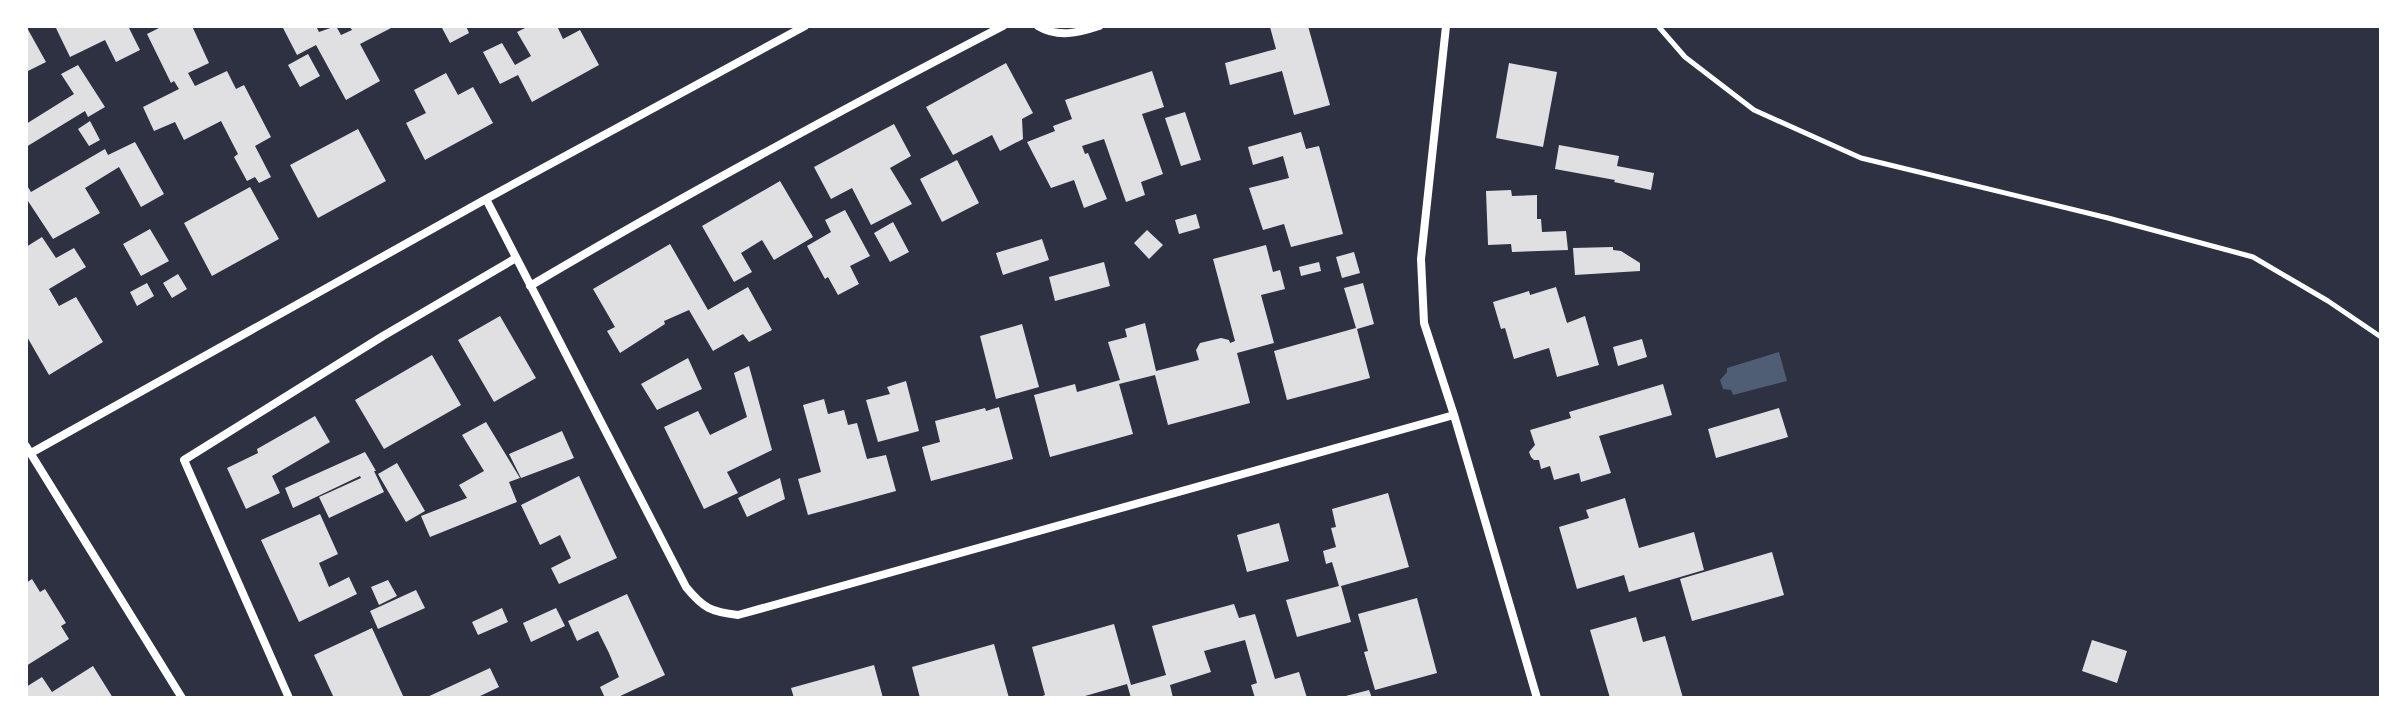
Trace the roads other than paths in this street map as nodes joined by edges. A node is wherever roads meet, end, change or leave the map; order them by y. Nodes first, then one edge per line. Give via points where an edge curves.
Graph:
1 (805, 26) edge
2 (1003, 26) edge
3 (1038, 26) edge
4 (1099, 26) edge
5 (1446, 26) edge
6 (486, 199) junction
7 (516, 258) junction
8 (530, 286) junction
9 (1454, 415) junction
10 (29, 449) edge
11 (182, 698) edge
12 (289, 698) edge
13 (1537, 698) edge

1 - 6 street
2 - 8 street via 658,211
3 - 4 street via 1075,34
5 - 9 street via 1421,259 1424,323
6 - 7 street
6 - 10 street
7 - 8 street
7 - 12 street via 184,460
8 - 9 street via 686,587 716,613 738,615
9 - 13 street
10 - 11 street

